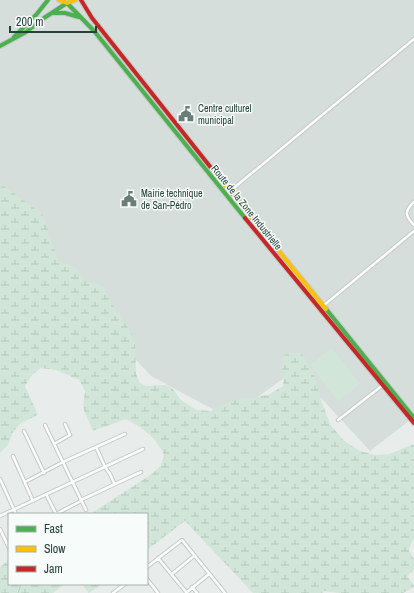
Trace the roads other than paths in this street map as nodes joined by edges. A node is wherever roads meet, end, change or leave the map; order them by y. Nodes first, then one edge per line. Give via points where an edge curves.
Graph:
1 (48, 0) edge
2 (59, 0) edge
3 (75, 0) edge
4 (81, 0) edge
5 (67, 3) junction
6 (50, 14) junction
7 (83, 19) junction
8 (13, 38) junction
9 (414, 39) edge
10 (0, 46) edge
11 (229, 192) junction
12 (414, 202) edge
13 (414, 225) edge
14 (414, 232) edge
15 (324, 306) junction
16 (320, 309) junction
17 (383, 385) junction
18 (414, 418) edge
19 (338, 420) dead end
20 (414, 423) edge
21 (44, 424) dead end
22 (65, 424) dead end
23 (24, 431) dead end
24 (125, 434) dead end
25 (54, 444) junction
26 (96, 447) junction
27 (143, 449) dead end
28 (13, 456) dead end
29 (63, 462) junction
30 (105, 467) junction
31 (141, 472) dead end
32 (44, 473) junction
33 (0, 479) edge
34 (25, 482) junction
35 (72, 483) junction
36 (114, 483) junction
37 (46, 494) junction
38 (33, 501) junction
39 (81, 501) junction
40 (14, 509) junction
41 (86, 510) dead end
42 (16, 513) edge
43 (56, 513) edge
44 (58, 513) edge
45 (0, 516) edge
46 (0, 529) edge
47 (8, 546) edge
48 (194, 556) junction
49 (158, 558) junction
50 (148, 566) edge
51 (172, 574) junction
52 (209, 574) junction
53 (148, 580) edge
54 (124, 585) edge
55 (192, 587) junction
56 (156, 590) junction
57 (113, 593) edge
58 (151, 593) edge
59 (158, 593) edge
60 (186, 593) edge
61 (197, 593) edge
62 (225, 593) edge

1 - 8 main road
2 - 5 main road
3 - 5 main road
4 - 11 main road, Route de la Zone Industrielle via 92,18
5 - 6 main road
5 - 7 main road, Route de la Zone Industrielle
6 - 7 main road via 65,13
6 - 8 main road via 26,32
7 - 11 main road, Route de la Zone Industrielle
8 - 10 main road
9 - 11 street
11 - 15 main road, Route de la Zone Industrielle
11 - 16 main road, Route de la Zone Industrielle
12 - 13 street via 406,214
14 - 15 street
15 - 16 street
15 - 18 main road, Route de la Zone Industrielle
16 - 17 main road, Route de la Zone Industrielle
17 - 19 street
17 - 20 main road, Route de la Zone Industrielle
21 - 25 street
22 - 25 street via 70,435
23 - 32 street
24 - 26 street
25 - 29 street
26 - 29 street
26 - 30 street
27 - 30 street
28 - 34 street
29 - 32 street
29 - 35 street
30 - 35 street
30 - 36 street
31 - 36 street
32 - 34 street
33 - 40 street
34 - 38 street
35 - 37 street
35 - 39 street
36 - 39 street
37 - 38 street
37 - 43 street
38 - 40 street
39 - 41 street
39 - 44 street
40 - 42 street
40 - 45 street
46 - 47 street
48 - 49 street via 182,540
48 - 51 street
48 - 52 street
49 - 50 street
49 - 51 street
51 - 60 street
52 - 55 street
52 - 62 street
53 - 56 street
54 - 57 street
55 - 60 street
55 - 61 street
56 - 58 street
56 - 59 street

